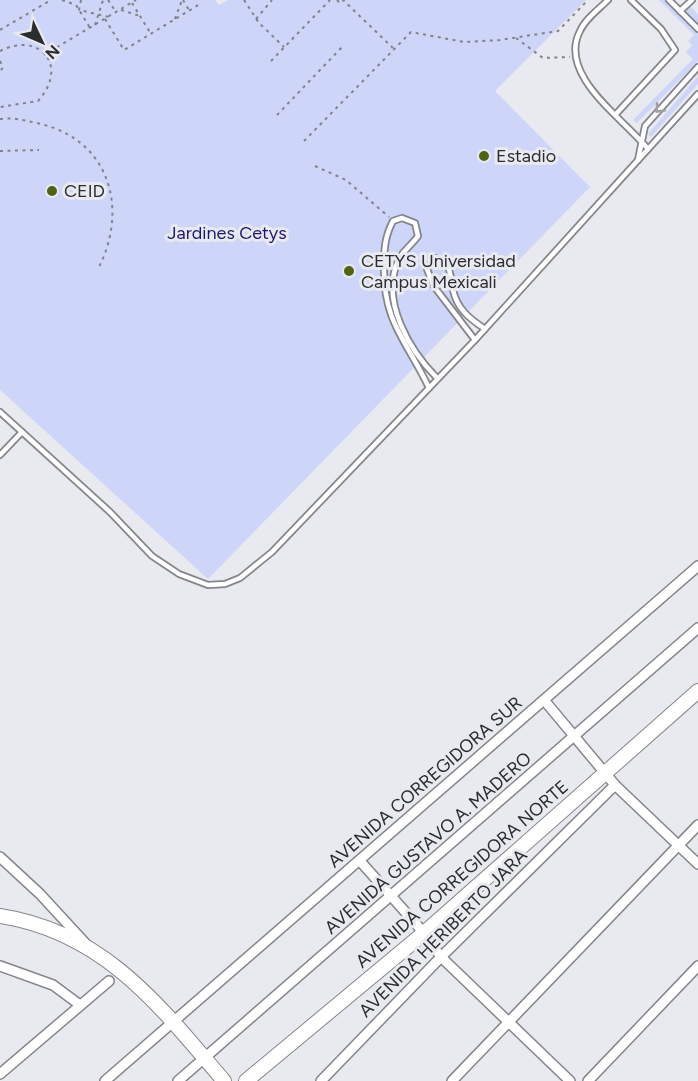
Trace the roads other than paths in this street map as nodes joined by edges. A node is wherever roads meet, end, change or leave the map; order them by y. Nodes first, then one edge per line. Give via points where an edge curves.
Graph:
1 (608, 0) edge
2 (631, 0) edge
3 (669, 0) edge
4 (692, 0) edge
5 (680, 11) junction
6 (698, 29) edge
7 (698, 67) edge
8 (698, 94) edge
9 (616, 114) junction
10 (641, 140) junction
11 (648, 149) junction
12 (638, 160) junction
13 (485, 329) junction
14 (475, 340) junction
15 (437, 378) junction
16 (429, 388) junction
17 (0, 412) edge
18 (22, 432) junction
19 (0, 455) edge
20 (698, 566) edge
21 (698, 628) edge
22 (698, 691) edge
23 (544, 700) junction
24 (577, 736) junction
25 (606, 773) junction
26 (615, 785) junction
27 (698, 825) edge
28 (678, 845) junction
29 (0, 857) edge
30 (360, 861) junction
31 (698, 864) edge
32 (391, 896) junction
33 (0, 916) edge
34 (424, 933) junction
35 (87, 946) junction
36 (441, 957) junction
37 (698, 966) edge
38 (2, 968) edge
39 (109, 981) dead end
40 (80, 1005) junction
41 (174, 1022) junction
42 (509, 1022) junction
43 (204, 1058) junction
44 (0, 1074) edge
45 (105, 1081) edge
46 (178, 1081) edge
47 (224, 1081) edge
48 (246, 1081) edge
49 (321, 1081) edge
50 (452, 1081) edge
51 (570, 1081) edge
52 (588, 1081) edge

1 - 9 lane via 581,27 576,57 586,83
2 - 9 lane via 661,29 675,50
3 - 5 lane
4 - 5 lane
5 - 6 lane
7 -> 10 lane via 645,126
8 - 11 lane
9 - 10 lane
10 - 11 lane
10 - 12 lane
11 - 12 lane
12 - 13 lane
13 - 14 lane
13 - 14 lane via 460,307 454,297 450,269 446,262 435,258 428,276
14 - 15 lane
15 - 16 lane
15 - 16 lane via 417,354 396,309 392,286 398,259 414,242 418,229 410,219 402,218 393,221 387,232 385,298 390,318
16 - 18 lane via 272,552 240,578 225,584 193,581 152,556
17 - 18 lane
18 - 19 lane
20 - 23 street, AVENIDA CORREGIDORA SUR
21 - 24 street, AVENIDA GUSTAVO A. MADERO
22 - 25 street, AVENIDA CORREGIDORA NORTE
23 - 24 street
23 - 30 street, AVENIDA CORREGIDORA SUR
24 - 25 street
24 - 32 street, AVENIDA GUSTAVO A. MADERO
25 - 26 street
25 - 34 street, AVENIDA CORREGIDORA NORTE
26 - 28 street
26 - 36 street, AVENIDA HERIBERTO JARA
27 - 28 street
28 - 31 street
28 - 42 street
29 - 35 street
30 - 32 street
30 - 41 street, AVENIDA CORREGIDORA SUR
32 - 34 street
32 - 43 street, AVENIDA GUSTAVO A. MADERO
33 - 35 street via 31,923
34 - 36 street
34 - 48 street, AVENIDA CORREGIDORA NORTE
35 - 41 street via 131,979
36 - 42 street
36 - 49 street, AVENIDA HERIBERTO JARA
37 - 52 street
38 - 40 street via 53,985
39 - 40 street
40 - 44 street
41 - 43 street
41 - 45 street, AVENIDA CORREGIDORA SUR
42 - 50 street
42 - 51 street
43 - 46 street, AVENIDA GUSTAVO A. MADERO
43 - 47 street

